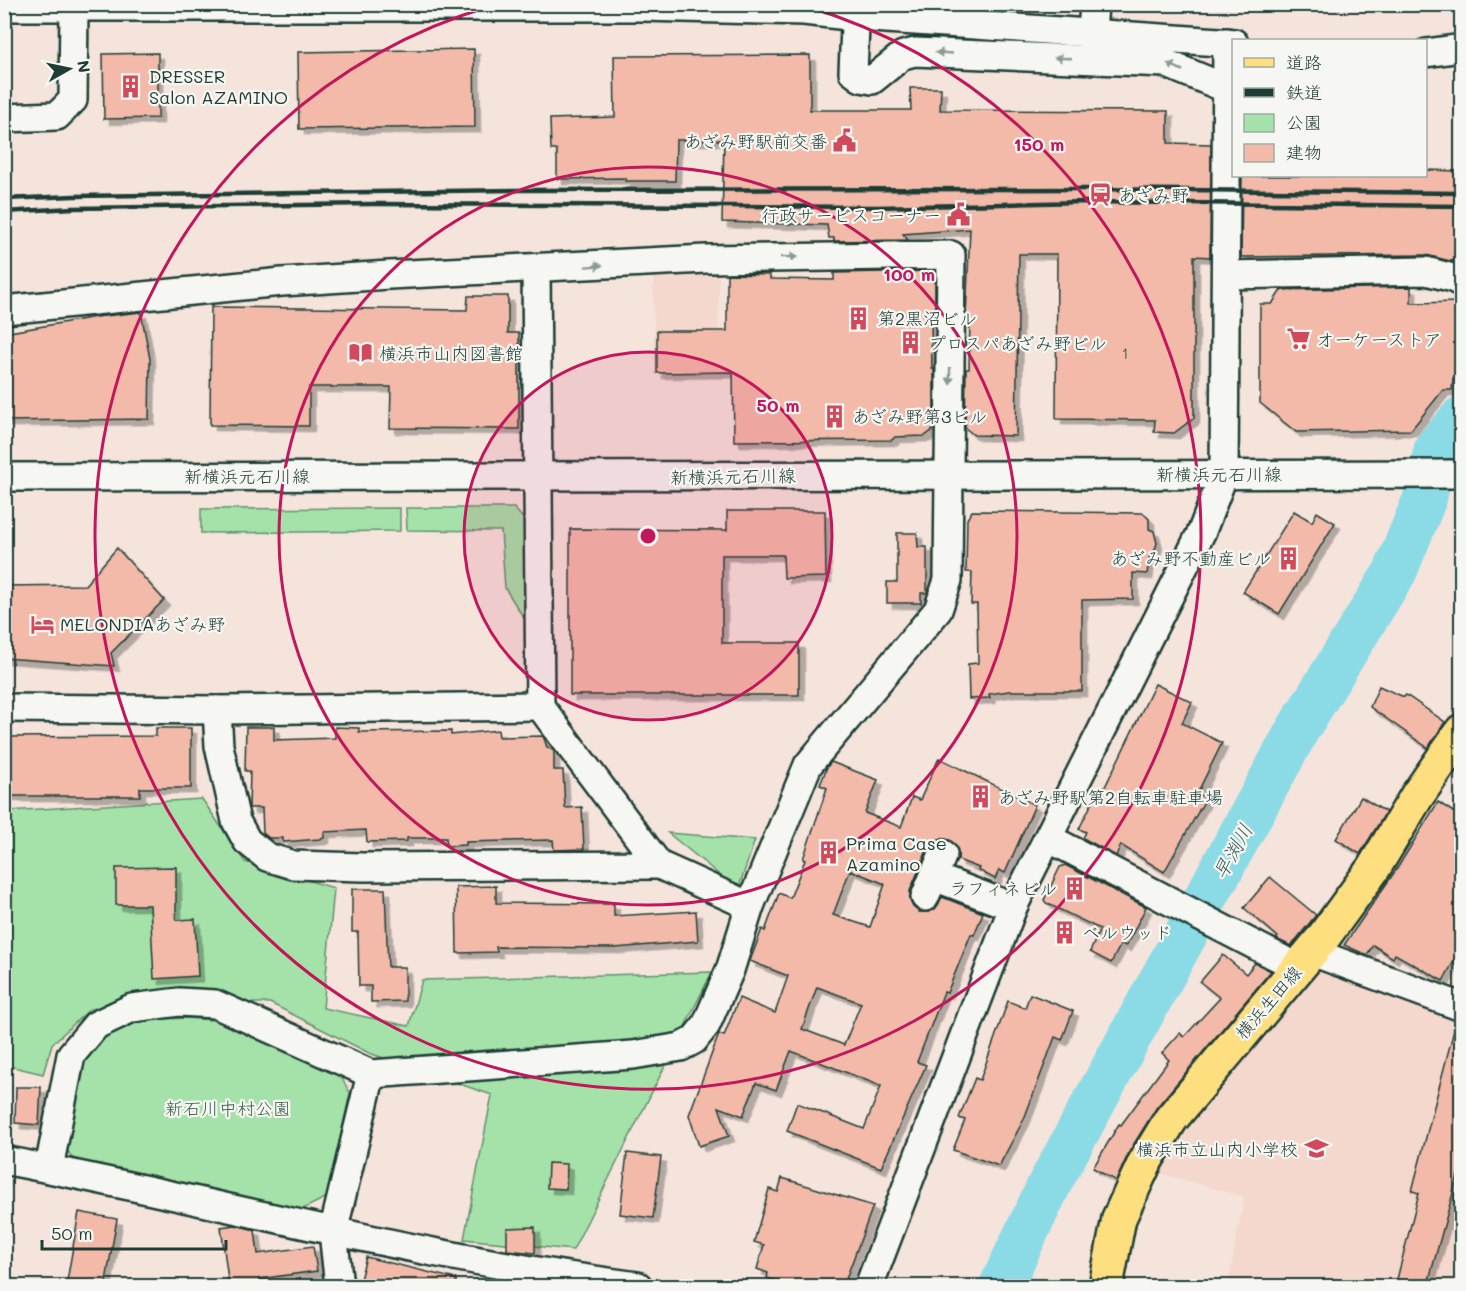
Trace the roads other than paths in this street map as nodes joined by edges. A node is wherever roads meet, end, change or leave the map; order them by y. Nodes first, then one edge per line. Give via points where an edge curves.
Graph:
1 (1094, 4) edge
2 (642, 6) edge
3 (4, 7) edge
4 (74, 8) junction
5 (857, 11) edge
6 (1092, 33) junction
7 (1230, 43) edge
8 (1461, 48) edge
9 (1427, 53) edge
10 (1225, 88) junction
11 (4, 118) edge
12 (536, 270) junction
13 (1226, 275) junction
14 (1461, 284) edge
15 (4, 310) edge
16 (949, 474) junction
17 (1224, 474) junction
18 (1460, 474) edge
19 (538, 475) junction
20 (4, 477) edge
21 (540, 706) junction
22 (4, 708) edge
23 (217, 711) junction
24 (1461, 731) edge
25 (1050, 839) junction
26 (659, 865) junction
27 (934, 876) dead end
28 (750, 906) junction
29 (1014, 907) junction
30 (1304, 960) junction
31 (1461, 1007) edge
32 (371, 1074) junction
33 (4, 1160) edge
34 (49, 1168) junction
35 (333, 1232) junction
36 (339, 1287) edge
37 (638, 1287) edge
38 (869, 1287) edge
39 (1106, 1287) edge

1 - 6 street
2 - 4 street
2 - 5 street
3 - 4 street
4 - 11 street via 73,100 57,116
5 - 6 street
10 -> 5 street via 1165,63 915,52 903,55 872,80 861,78 853,72
6 - 7 street
7 - 10 street
8 - 9 street
10 - 13 street
12 - 15 street via 282,282
12 -> 16 street via 706,259 951,255
12 - 19 street
13 - 14 street via 1426,271
13 - 17 street
16 - 17 street, 新横浜元石川線
16 - 19 street, 新横浜元石川線
16 - 28 street via 948,580 938,610 808,765
17 - 18 street, 新横浜元石川線
17 - 25 street via 1202,531
19 - 20 street, 新横浜元石川線
19 - 21 street
21 - 23 street
21 - 26 street
22 - 23 street
23 - 26 street via 219,746 236,820 247,841 267,857 293,865 363,867
24 - 30 main road, 横浜生田線 via 1373,869
25 - 29 street
25 - 30 street via 1214,924
26 - 28 street
27 - 29 street
28 - 32 street via 730,970 706,1025 694,1040 681,1047 633,1055
29 - 38 street
30 - 31 street
30 - 39 main road, 横浜生田線 via 1171,1119 1146,1160 1119,1218
32 - 34 street via 215,1004 179,1002 132,1008 96,1025 71,1054
32 - 35 street
33 - 34 street
34 - 35 street
35 - 36 street
35 - 37 street via 541,1273

